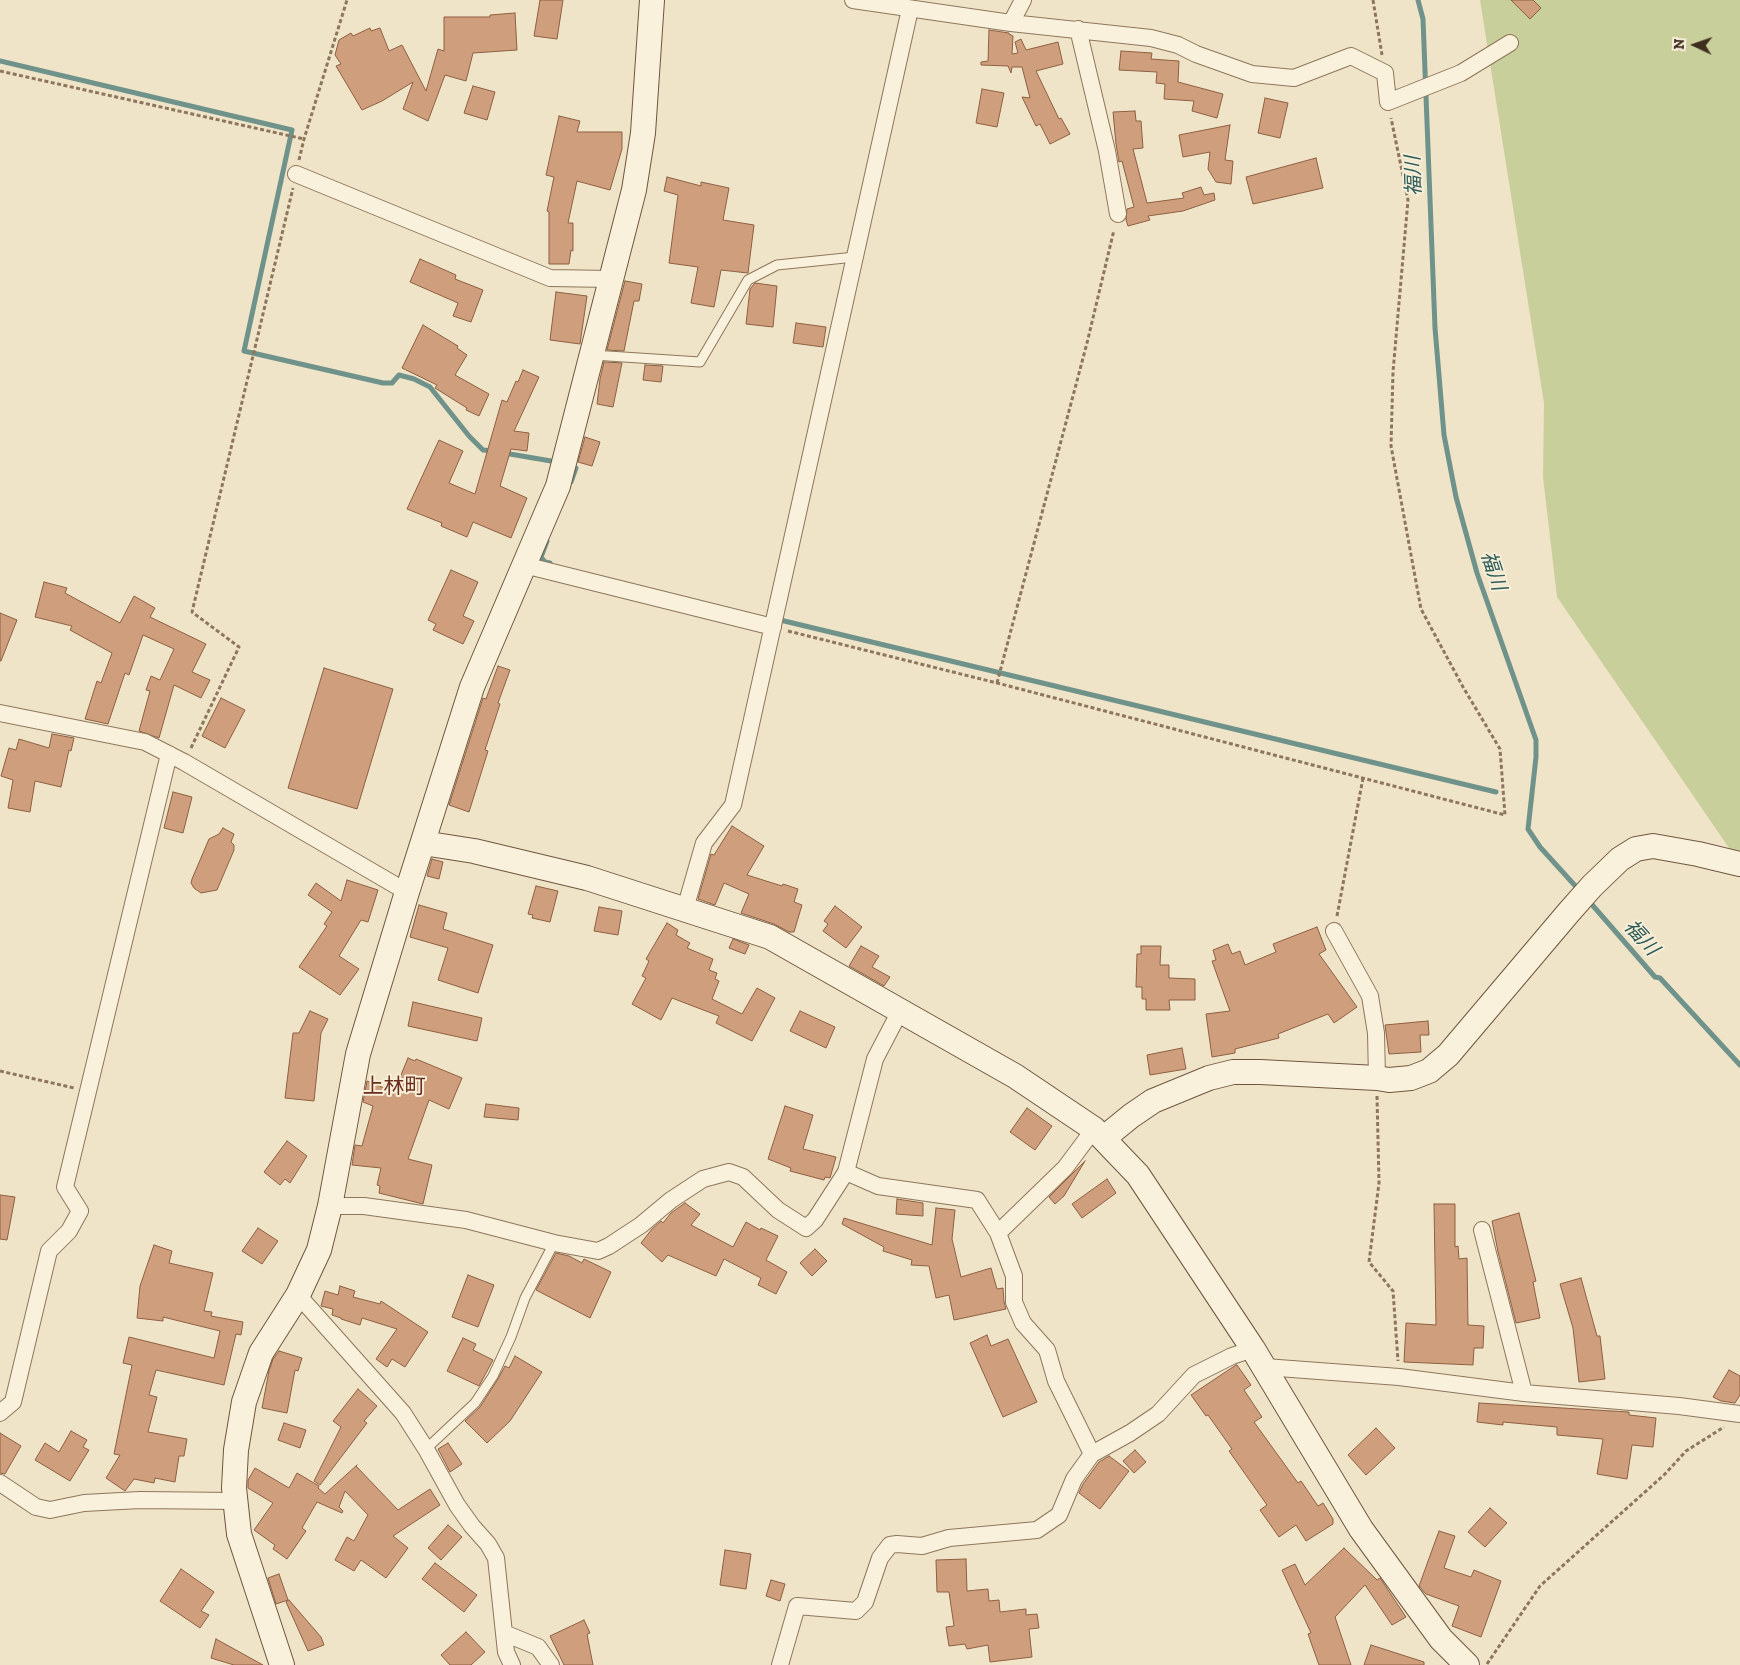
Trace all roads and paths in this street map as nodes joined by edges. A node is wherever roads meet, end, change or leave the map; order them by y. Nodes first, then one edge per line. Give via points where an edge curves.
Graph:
1 (347, 0) edge
2 (652, 0) edge
3 (853, 0) edge
4 (1023, 0) edge
5 (1373, 0) edge
6 (910, 9) junction
7 (1010, 23) junction
8 (1078, 30) junction
9 (1510, 43) dead end
10 (0, 71) edge
11 (1385, 73) junction
12 (1388, 102) junction
13 (304, 139) junction
14 (296, 174) junction
15 (1118, 214) joint
16 (855, 257) junction
17 (611, 279) junction
18 (593, 355) junction
19 (524, 566) junction
20 (773, 627) junction
21 (997, 683) junction
22 (0, 713) edge
23 (169, 754) junction
24 (184, 762) junction
25 (1363, 778) junction
26 (423, 843) junction
27 (1740, 864) edge
28 (407, 892) junction
29 (685, 909) junction
30 (1334, 931) joint
31 (900, 1011) junction
32 (0, 1070) edge
33 (1377, 1078) junction
34 (87, 1090) junction
35 (1099, 1133) junction
36 (846, 1172) junction
37 (330, 1206) junction
38 (1482, 1230) dead end
39 (998, 1233) junction
40 (554, 1243) junction
41 (298, 1295) junction
42 (1259, 1358) junction
43 (1399, 1377) junction
44 (1524, 1393) junction
45 (0, 1413) edge
46 (1737, 1413) edge
47 (426, 1449) junction
48 (1092, 1454) junction
49 (0, 1484) edge
50 (236, 1501) junction
51 (504, 1633) junction
52 (282, 1665) edge
53 (512, 1665) edge
54 (551, 1665) edge
55 (780, 1665) edge
56 (1467, 1665) edge
57 (1486, 1665) edge

1 - 13 path
2 - 17 street via 643,133 634,190
3 - 6 street
4 - 7 street
5 - 11 path
6 - 7 street
6 - 16 street
7 - 8 street
8 - 11 street via 1151,38 1252,74 1294,78 1351,56
8 - 15 street via 1107,151
9 - 12 street via 1461,73
10 - 13 path
11 - 12 street
12 - 25 path via 1408,200 1393,372 1391,446 1421,609 1500,749 1505,815
13 - 14 path
14 - 17 street via 550,278
14 - 24 path via 192,612 239,647
15 - 21 path
16 - 18 lane via 777,265 748,280 700,362
16 - 20 street
17 - 18 street
18 - 19 street via 558,486
19 - 20 street
19 - 26 street via 472,687
20 - 21 path
20 - 29 street via 733,805 704,843
21 - 25 path
22 - 23 street via 145,742
23 - 24 street
23 - 34 street
24 - 28 street
25 - 30 path
26 - 28 street
26 - 29 street via 474,851 587,878
27 - 33 street via 1653,846 1636,850 1620,859 1569,912 1448,1054 1429,1071 1411,1078
28 - 37 street via 358,1054
29 - 31 street via 770,936
30 - 33 street via 1370,996 1376,1033
31 - 35 street via 1015,1076
31 - 36 street via 875,1059
32 - 34 path
33 - 35 street via 1233,1072 1209,1078 1153,1101
33 - 43 path via 1379,1183 1370,1262 1393,1291
34 - 45 street via 65,1187 80,1211 69,1231 49,1251 13,1402
35 - 39 street
35 - 42 street via 1138,1175
36 - 39 street via 878,1186 977,1200
36 - 40 street via 815,1220 806,1228 778,1210 743,1178 729,1172 703,1179 641,1225 598,1251
37 - 40 street via 364,1206 466,1220
37 - 41 street via 319,1250
38 - 44 street
39 - 48 street via 1014,1276 1014,1302 1024,1323 1048,1350 1056,1381
40 - 47 lane via 525,1298 493,1376 475,1403
41 - 47 street via 403,1413
41 - 50 street via 261,1353 244,1402 236,1450
42 - 43 street
42 - 48 street via 1232,1356 1194,1375 1158,1414
42 - 56 street via 1361,1529 1441,1639
43 - 44 street
44 - 46 street
46 - 57 path via 1722,1429 1686,1451 1665,1474 1540,1586
47 - 51 street via 457,1505 496,1558
48 - 55 street via 1074,1479 1059,1515 1037,1530 949,1538 922,1546 890,1545 880,1558 865,1602 856,1612 797,1606
49 - 50 street via 36,1507 50,1510 84,1503 140,1500
50 - 52 street via 239,1534
51 - 53 street via 506,1652
51 - 54 street via 538,1646

